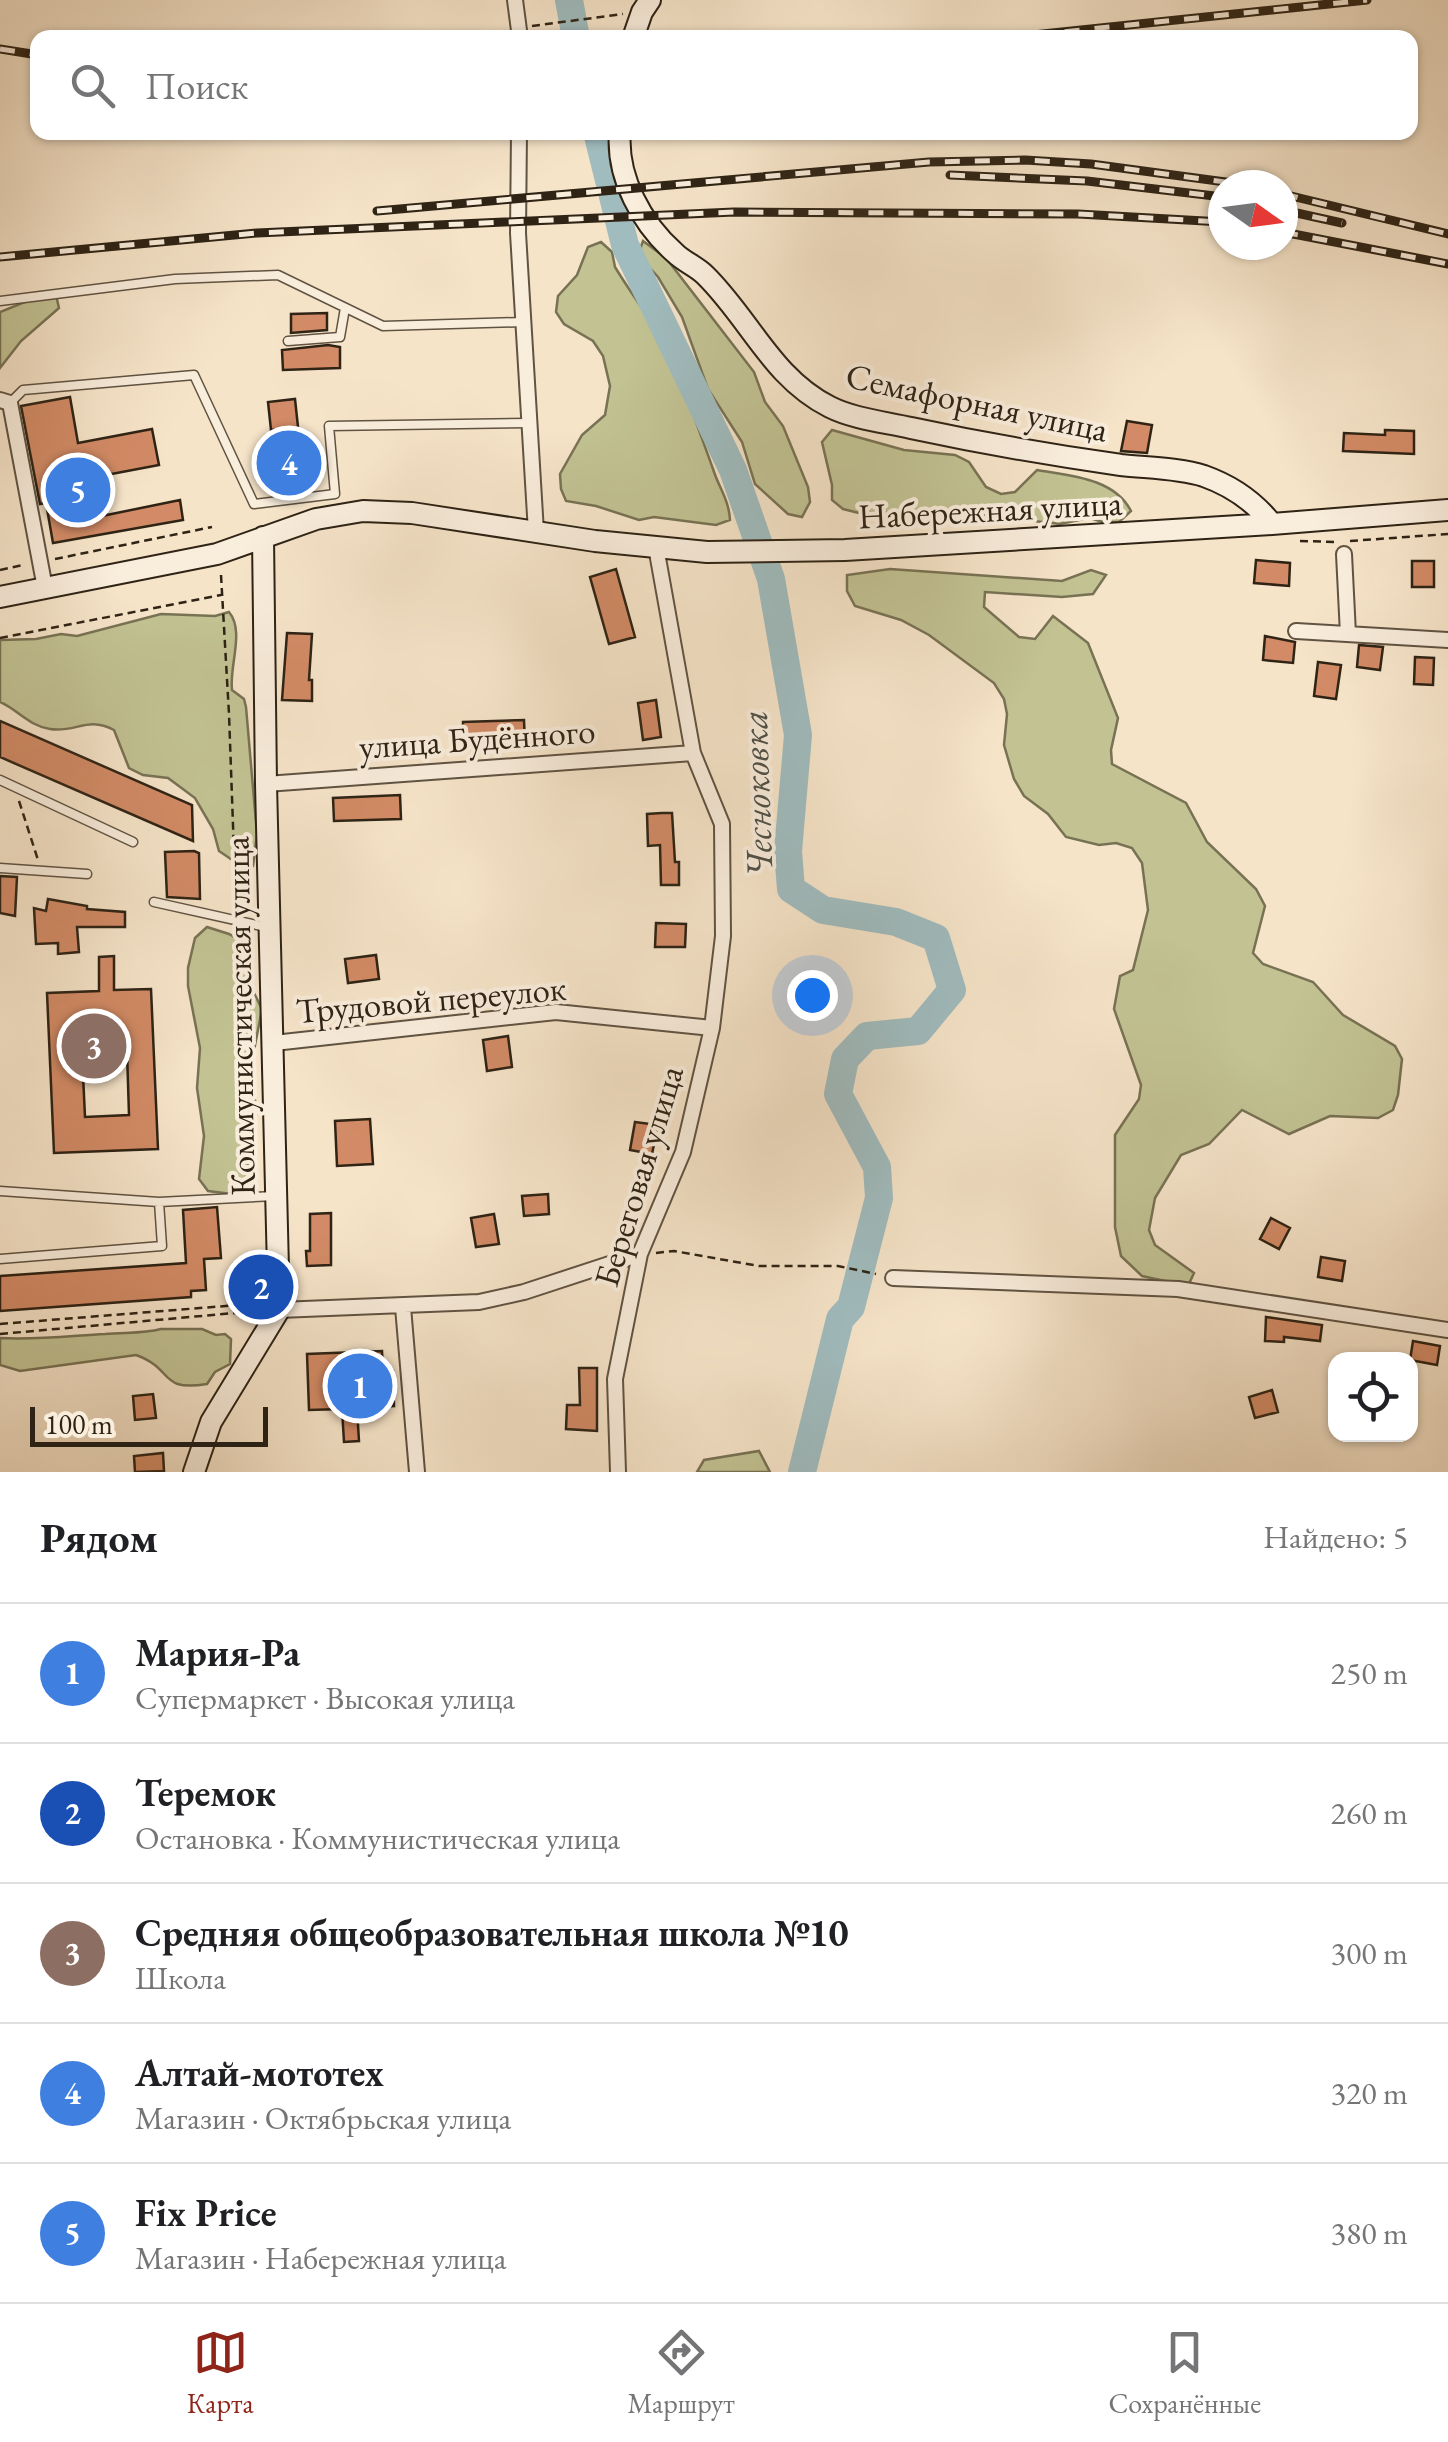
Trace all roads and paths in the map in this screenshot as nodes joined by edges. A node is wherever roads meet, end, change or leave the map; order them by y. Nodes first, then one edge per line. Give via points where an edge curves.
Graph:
1 (515, 0) edge
2 (646, 6) edge
3 (521, 30) edge
4 (532, 30) edge
5 (637, 30) edge
6 (519, 140) edge
7 (620, 140) edge
8 (0, 301) edge
9 (345, 308) junction
10 (523, 322) junction
11 (288, 340) dead end
12 (5, 401) edge
13 (530, 424) junction
14 (1448, 510) edge
15 (1272, 524) junction
16 (212, 527) dead end
17 (536, 532) junction
18 (264, 537) junction
19 (656, 547) junction
20 (1344, 554) dead end
21 (40, 562) junction
22 (0, 570) edge
23 (220, 575) dead end
24 (45, 588) junction
25 (222, 594) junction
26 (0, 596) edge
27 (1296, 631) dead end
28 (1348, 634) junction
29 (0, 638) edge
30 (1448, 640) edge
31 (693, 752) junction
32 (0, 780) edge
33 (266, 784) junction
34 (14, 786) junction
35 (133, 842) dead end
36 (0, 868) edge
37 (42, 871) junction
38 (87, 874) dead end
39 (154, 902) dead end
40 (236, 921) junction
41 (270, 927) junction
42 (712, 1028) junction
43 (274, 1043) junction
44 (0, 1191) edge
45 (277, 1196) junction
46 (246, 1197) junction
47 (158, 1202) junction
48 (640, 1254) junction
49 (0, 1259) edge
50 (892, 1278) joint
51 (279, 1306) junction
52 (403, 1307) junction
53 (0, 1324) edge
54 (1448, 1330) edge
55 (0, 1334) edge
56 (194, 1472) edge
57 (416, 1472) edge
58 (618, 1472) edge

1 - 3 street
2 - 4 path
2 - 5 street
6 - 10 street
7 - 15 street, Семафорная улица via 630,195 659,238 725,296 794,384 831,408 1020,451 1202,475 1246,497
8 - 9 lane via 176,279 278,275
9 - 10 lane via 383,326
9 - 11 lane via 340,337
10 - 13 street
12 - 13 lane via 23,390 194,374 254,504 336,494 329,426
12 - 21 street
13 - 17 street
14 - 15 street, Набережная улица
15 - 19 street, Набережная улица via 845,550
16 - 21 path
17 - 18 street, Набережная улица via 412,512 363,512
17 - 19 street, Набережная улица
18 - 24 street, Набережная улица via 217,554
18 - 33 street, Коммунистическая улица
19 - 31 street, Береговая улица
20 - 28 street
21 - 22 path
21 - 24 street
23 - 25 path
24 - 26 street, Набережная улица
25 - 29 path
25 - 40 path
27 - 28 street
28 - 30 street
31 - 33 street, улица Будённого
31 - 42 street, Береговая улица via 722,824 723,936
32 - 34 lane
33 - 41 street, Коммунистическая улица
34 - 35 lane
34 - 37 path
36 - 37 lane
37 - 38 lane
39 - 40 lane
40 - 41 lane
40 - 46 path
41 - 43 street, Коммунистическая улица
42 - 43 street, Трудовой переулок via 556,1012
42 - 48 street, Береговая улица via 684,1152
43 - 45 street, Коммунистическая улица
44 - 47 lane
45 - 46 lane
45 - 51 street, Коммунистическая улица
46 - 47 lane
47 - 49 lane via 162,1246
48 - 50 path via 838,1266
48 - 52 street via 480,1302
48 - 58 street, Береговая улица via 615,1379
50 - 54 street via 1178,1289
51 - 52 street
51 - 53 path
51 - 55 path
51 - 56 street via 210,1422
52 - 57 street

